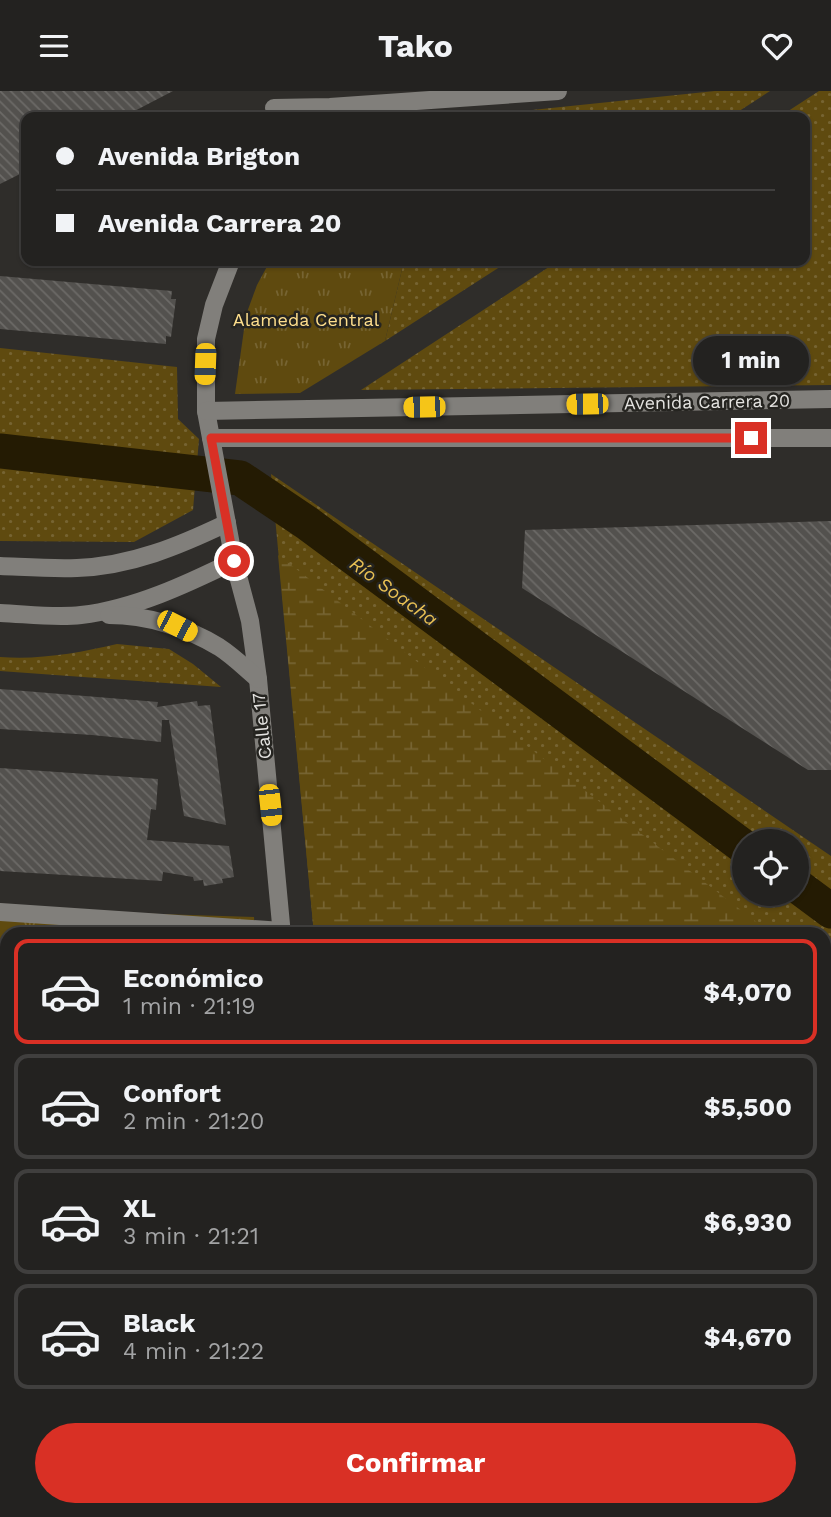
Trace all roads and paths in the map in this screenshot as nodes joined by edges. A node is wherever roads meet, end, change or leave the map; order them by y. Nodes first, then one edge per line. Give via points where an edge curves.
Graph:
1 (558, 91) edge
2 (274, 106) edge
3 (229, 266) edge
4 (831, 399) edge
5 (206, 411) junction
6 (211, 438) junction
7 (831, 438) edge
8 (227, 523) junction
9 (234, 561) junction
10 (0, 566) edge
11 (0, 613) edge
12 (81, 615) junction
13 (258, 679) junction
14 (0, 912) edge
15 (201, 927) edge
16 (281, 927) edge

1 - 2 street via 330,107
3 - 5 street via 206,339
4 - 5 street, Avenida Carrera 20
5 - 6 street
6 - 7 street, Avenida Carrera 20
6 - 8 street, Calle 17
8 - 9 street, Calle 17
8 - 10 street via 185,544 134,560 78,568
9 - 12 street via 142,600
9 - 13 street, Calle 17 via 250,621
11 - 12 street
12 - 13 street via 129,615 177,626 220,648
13 - 16 street, Calle 17
14 - 15 street

